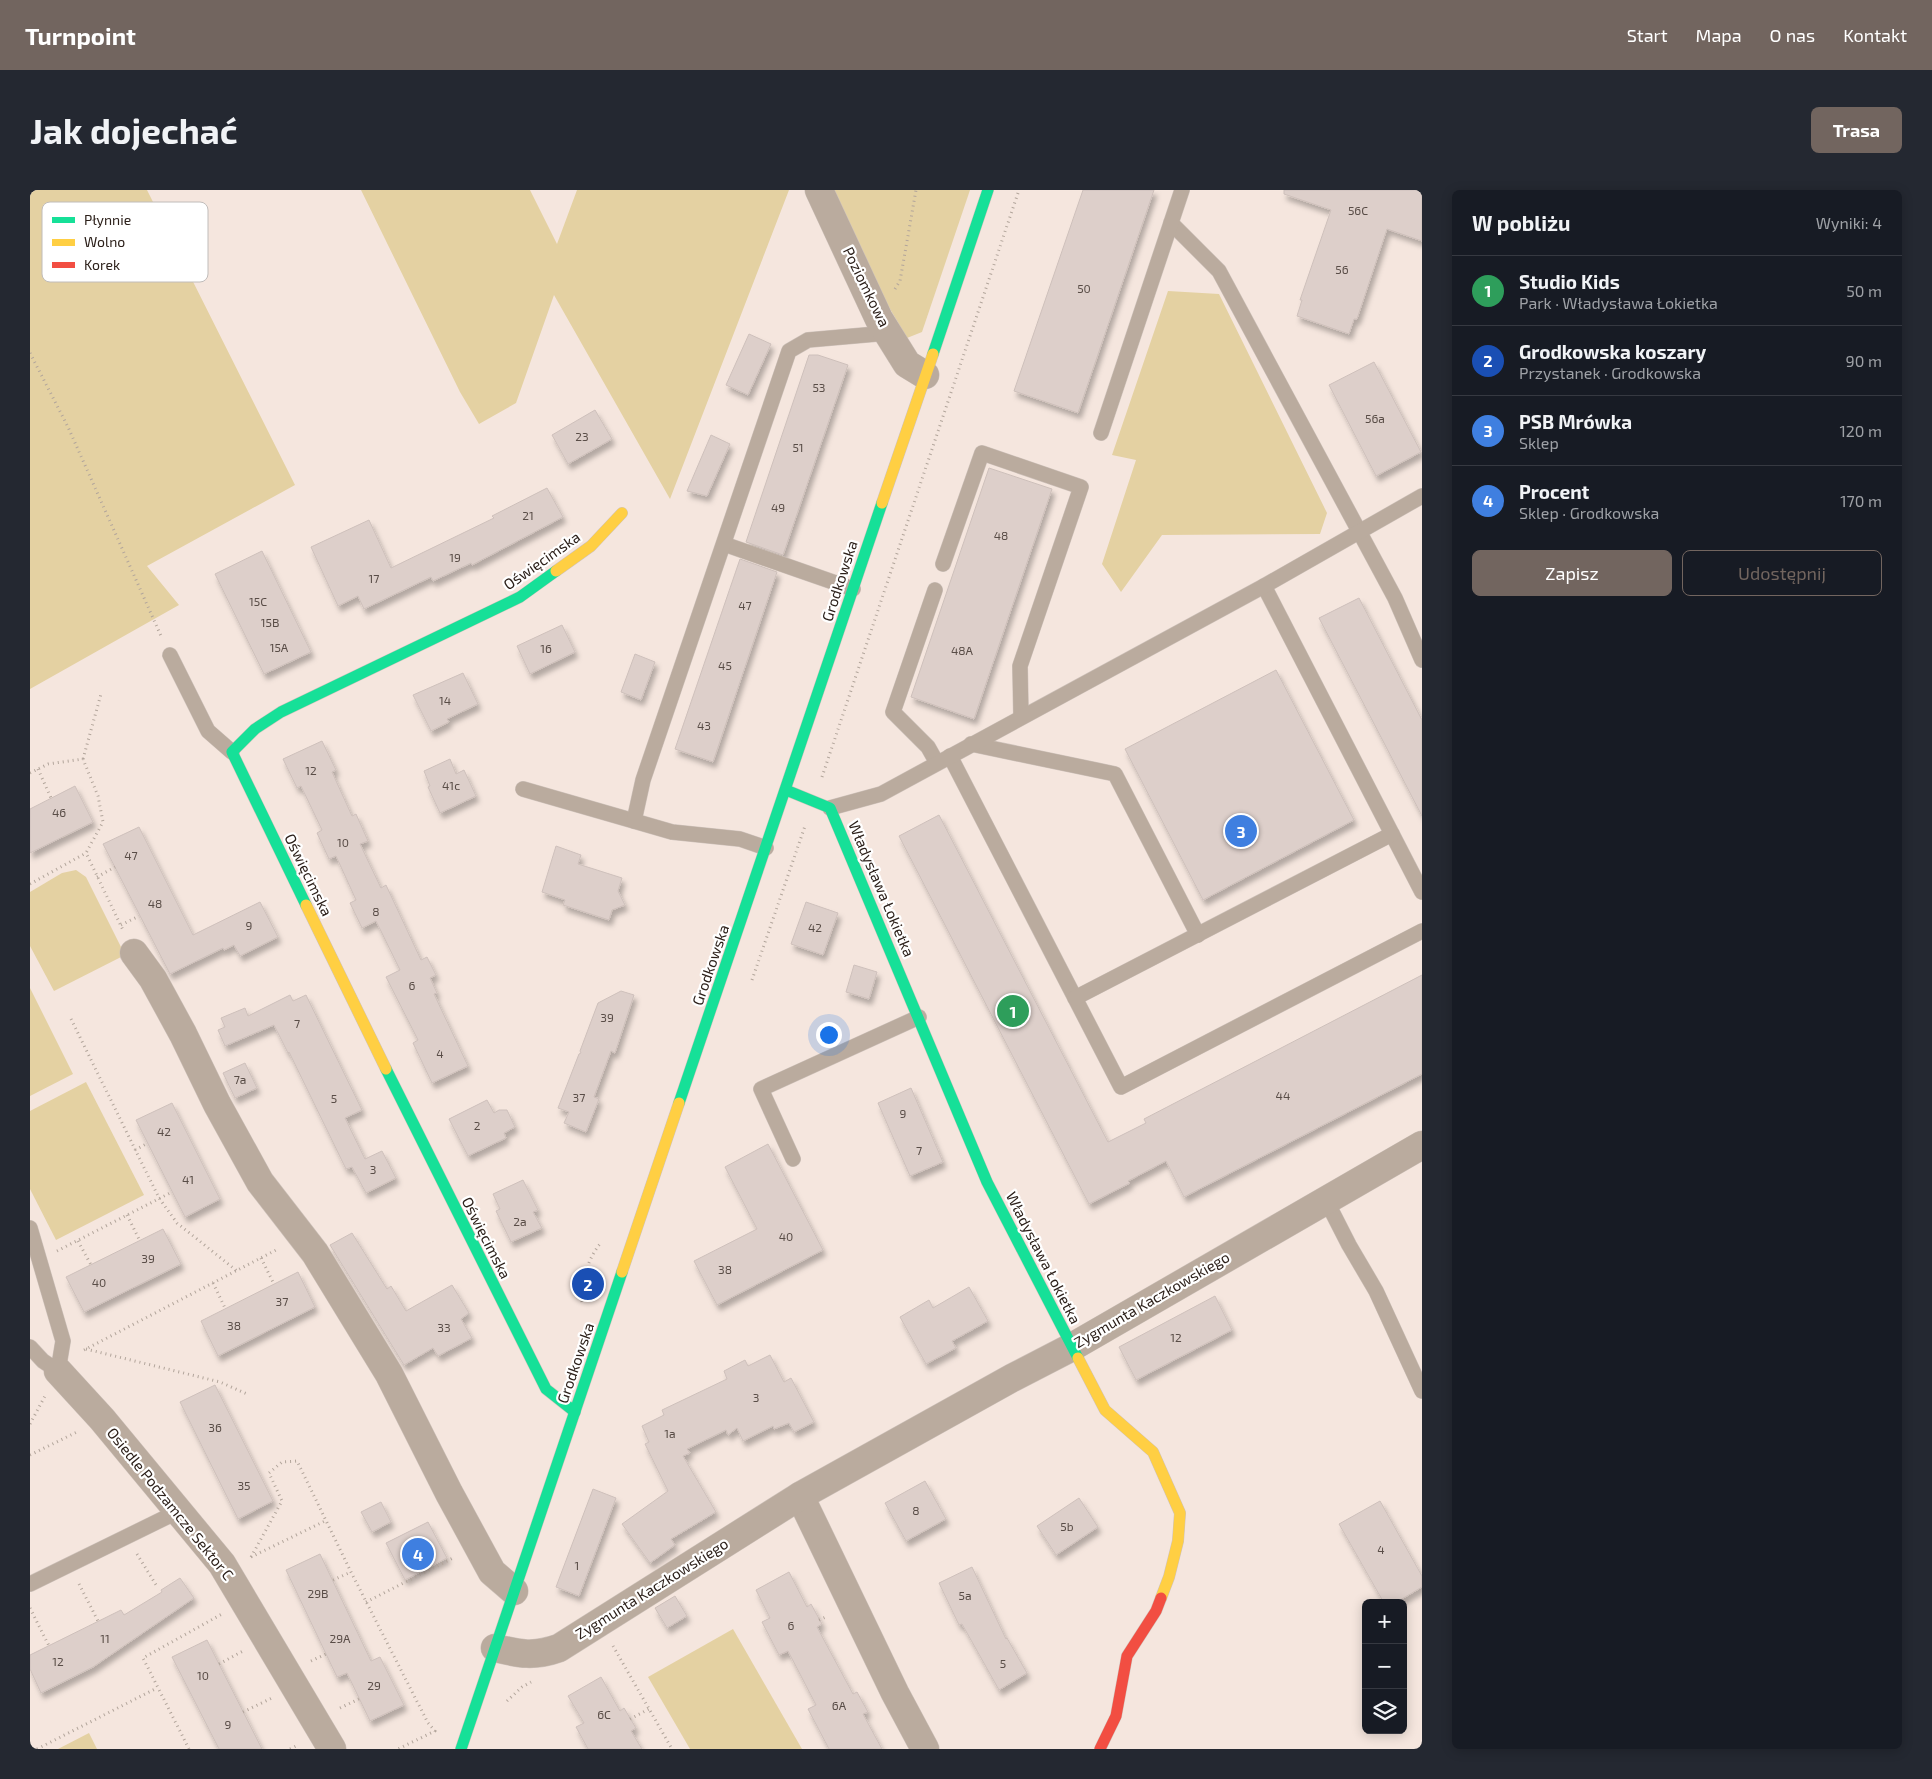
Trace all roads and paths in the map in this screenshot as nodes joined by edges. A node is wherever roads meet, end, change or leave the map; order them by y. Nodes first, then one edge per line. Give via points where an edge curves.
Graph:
1 (819, 190) edge
2 (916, 190) edge
3 (988, 190) edge
4 (1020, 190) edge
5 (1182, 190) edge
6 (1171, 223) junction
7 (884, 326) junction
8 (30, 353) edge
9 (925, 375) junction
10 (1101, 433) dead end
11 (1422, 496) edge
12 (622, 513) dead end
13 (1359, 531) junction
14 (724, 544) junction
15 (943, 564) dead end
16 (1264, 586) junction
17 (853, 589) junction
18 (935, 590) dead end
19 (170, 655) joint
20 (1422, 660) edge
21 (101, 694) dead end
22 (1021, 717) junction
23 (971, 744) junction
24 (232, 752) junction
25 (82, 760) junction
26 (944, 760) junction
27 (38, 769) junction
28 (30, 773) edge
29 (523, 789) dead end
30 (786, 790) junction
31 (51, 798) dead end
32 (813, 801) junction
33 (830, 808) junction
34 (634, 821) junction
35 (1392, 834) junction
36 (766, 848) junction
37 (86, 854) junction
38 (115, 867) dead end
39 (97, 876) junction
40 (30, 884) edge
41 (1422, 892) edge
42 (139, 916) dead end
43 (121, 925) junction
44 (1422, 931) edge
45 (1198, 935) junction
46 (134, 953) joint
47 (1075, 998) junction
48 (919, 1017) junction
49 (71, 1019) dead end
50 (148, 1144) dead end
51 (1422, 1145) edge
52 (135, 1150) junction
53 (793, 1159) dead end
54 (172, 1192) dead end
55 (159, 1198) junction
56 (1326, 1200) junction
57 (127, 1215) junction
58 (30, 1228) edge
59 (302, 1237) junction
60 (78, 1241) junction
61 (140, 1241) dead end
62 (261, 1258) junction
63 (40, 1260) junction
64 (91, 1265) dead end
65 (237, 1271) junction
66 (213, 1283) junction
67 (274, 1284) dead end
68 (225, 1308) dead end
69 (1072, 1346) junction
70 (30, 1347) edge
71 (86, 1349) junction
72 (58, 1371) junction
73 (1422, 1391) edge
74 (247, 1394) dead end
75 (575, 1412) junction
76 (102, 1419) junction
77 (30, 1455) edge
78 (800, 1496) junction
79 (179, 1511) junction
80 (327, 1520) junction
81 (127, 1536) junction
82 (478, 1545) junction
83 (251, 1557) junction
84 (69, 1565) junction
85 (226, 1570) junction
86 (351, 1572) junction
87 (333, 1580) dead end
88 (30, 1584) edge
89 (158, 1588) dead end
90 (514, 1591) junction
91 (245, 1601) junction
92 (366, 1602) junction
93 (30, 1608) edge
94 (98, 1622) dead end
95 (608, 1638) dead end
96 (48, 1646) dead end
97 (495, 1648) junction
98 (537, 1678) dead end
99 (157, 1688) junction
100 (505, 1708) dead end
101 (649, 1709) junction
102 (630, 1719) dead end
103 (37, 1749) edge
104 (189, 1749) edge
105 (332, 1749) edge
106 (398, 1749) edge
107 (461, 1749) edge
108 (672, 1749) edge
109 (925, 1749) edge
110 (1100, 1749) edge

1 - 7 street, Poziomkowa
2 - 7 path via 900,280
3 - 9 street, Grodkowska
4 - 32 path
5 - 6 lane
6 - 10 lane
6 - 13 lane via 1220,271
7 - 9 street, Poziomkowa via 907,364
7 - 14 lane via 808,340 789,352
8 - 19 path via 68,427
9 - 17 street, Grodkowska
11 - 13 lane
12 - 24 street, Oświęcimska via 592,546 520,597 280,712 255,729
13 - 16 lane
13 - 20 lane via 1395,598
14 - 17 lane
14 - 34 lane via 643,780
15 - 22 lane via 982,453 1081,487 1020,666
16 - 22 lane
16 - 35 lane
17 - 30 street, Grodkowska
18 - 26 lane via 893,712
19 - 24 lane via 208,731
21 - 25 path
22 - 23 lane
23 - 26 lane
23 - 45 lane via 1115,774
24 - 75 street, Oświęcimska via 420,1141 546,1389
25 - 27 path via 48,764
25 - 37 path via 98,796 103,822
26 - 33 lane via 881,794
26 - 47 lane
27 - 28 path
27 - 31 path
29 - 34 lane
30 - 32 street, Władysława Łokietka
30 - 36 street, Grodkowska
32 - 33 street, Władysława Łokietka
33 - 48 street, Władysława Łokietka
34 - 36 lane via 672,832 740,839
35 - 41 lane
35 - 45 lane
36 - 75 street, Grodkowska
37 - 39 path
37 - 40 path
38 - 39 path
39 - 43 path
42 - 43 path
43 - 46 path
44 - 47 lane via 1121,1087
45 - 47 lane
46 - 59 street via 153,979 260,1182
48 - 53 lane via 761,1089
48 - 69 street, Władysława Łokietka via 987,1182
49 - 52 path
50 - 52 path
51 - 56 street, Zygmunta Kaczkowskiego
52 - 55 path
54 - 55 path
55 - 57 path
55 - 65 path via 177,1223
56 - 69 street, Zygmunta Kaczkowskiego
56 - 73 lane via 1376,1291
57 - 60 path
57 - 61 path
58 - 63 lane
59 - 62 path
59 - 82 street via 315,1252 389,1374
60 - 63 path
60 - 64 path
62 - 65 path
62 - 67 path
63 - 72 lane via 63,1341
65 - 66 path
66 - 68 path
66 - 71 path
69 - 78 street, Zygmunta Kaczkowskiego
69 - 110 street, Władysława Łokietka via 1105,1410 1153,1452 1180,1513 1178,1541 1169,1577 1156,1611 1127,1656 1116,1716
70 - 72 lane, Osiedle Podzamcze Sektor C
71 - 72 path
71 - 74 path via 220,1382
72 - 76 street, Osiedle Podzamcze Sektor C
75 - 90 street, Grodkowska
76 - 77 path
76 - 79 street, Osiedle Podzamcze Sektor C
78 - 97 street, Zygmunta Kaczkowskiego via 559,1648 543,1654 520,1654
78 - 109 street
79 - 81 lane
79 - 85 street, Osiedle Podzamcze Sektor C
80 - 83 path
80 - 83 path via 297,1460 282,1462 269,1473 282,1501
80 - 86 path
81 - 84 lane
81 - 89 path
82 - 90 street via 492,1572
82 - 92 path
83 - 85 path
84 - 88 lane
84 - 94 path
85 - 91 street, Osiedle Podzamcze Sektor C
86 - 87 path
86 - 92 path
90 - 97 street, Grodkowska
91 - 99 path via 143,1658
91 - 105 street, Osiedle Podzamcze Sektor C
92 - 106 path via 435,1731
93 - 96 path
95 - 101 path
97 - 107 street, Grodkowska
98 - 100 path via 508,1700
99 - 103 path
99 - 104 path
101 - 102 path
101 - 108 path

